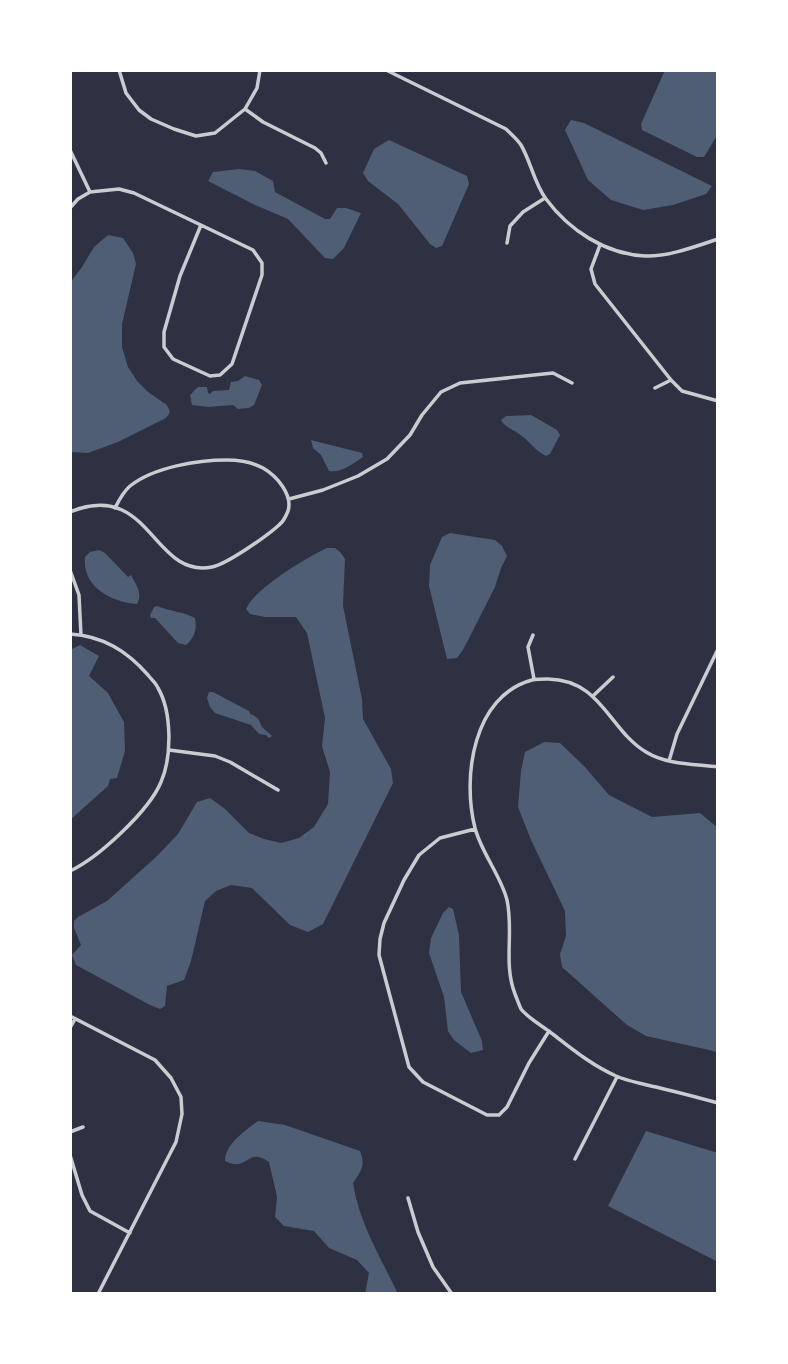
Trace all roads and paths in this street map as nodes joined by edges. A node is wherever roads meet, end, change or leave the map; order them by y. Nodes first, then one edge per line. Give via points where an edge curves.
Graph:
1 (118, 70) edge
2 (260, 70) edge
3 (386, 70) edge
4 (245, 109) junction
5 (70, 150) edge
6 (326, 163) dead end
7 (90, 192) junction
8 (545, 198) junction
9 (70, 208) edge
10 (201, 225) junction
11 (718, 239) edge
12 (507, 243) dead end
13 (600, 245) junction
14 (671, 380) junction
15 (572, 383) dead end
16 (655, 388) dead end
17 (718, 401) edge
18 (289, 499) junction
19 (115, 508) junction
20 (70, 512) edge
21 (70, 570) edge
22 (70, 634) edge
23 (81, 635) junction
24 (533, 635) dead end
25 (718, 649) edge
26 (613, 677) dead end
27 (534, 679) junction
28 (594, 695) junction
29 (169, 750) junction
30 (669, 761) junction
31 (718, 767) edge
32 (278, 790) dead end
33 (475, 829) junction
34 (70, 871) edge
35 (70, 1016) edge
36 (75, 1019) junction
37 (70, 1028) edge
38 (549, 1031) junction
39 (617, 1077) junction
40 (718, 1103) edge
41 (83, 1127) dead end
42 (70, 1132) edge
43 (70, 1155) edge
44 (575, 1159) dead end
45 (408, 1198) dead end
46 (130, 1233) junction
47 (98, 1294) edge
48 (452, 1294) edge

1 - 4 street via 126,93 139,110 196,136 215,133
2 - 4 street via 257,88
3 - 8 street via 506,130 520,143
4 - 6 street via 315,148
5 - 7 street
7 - 9 street
7 - 10 street via 119,189 134,193
8 - 12 street via 510,226
8 - 13 street
10 - 10 street via 253,250 262,264 232,364 220,375 210,376 173,359 164,347 180,276
11 - 13 street via 646,256
13 - 14 street via 591,269 595,284
14 - 16 street
14 - 17 street via 682,391
15 - 18 street via 553,373 460,383 441,391 387,459 323,490
18 - 19 street via 265,469 241,460 206,460 160,470 131,485
18 - 19 street via 282,523 219,566 200,570 178,563 136,519
19 - 20 street via 94,505
21 - 23 street via 79,595
22 - 23 street
23 - 29 street via 124,651 158,688 166,712
24 - 27 street via 528,647
25 - 30 street
26 - 28 street
27 - 28 street via 559,679
27 - 33 street via 498,700 484,723 470,784
28 - 30 street via 633,742
29 - 32 street via 215,756
29 - 34 street via 151,800 130,825
30 - 31 street
33 - 38 street via 506,899 510,980 521,1009
33 - 38 street via 440,838 419,855 384,923 379,955 409,1067 423,1082 487,1115 499,1115
35 - 36 street
36 - 37 street
36 - 46 street via 155,1060 181,1097 176,1142
38 - 39 street
39 - 40 street
39 - 44 street
41 - 42 street
43 - 46 street via 90,1211
45 - 48 street via 433,1267
46 - 47 street

